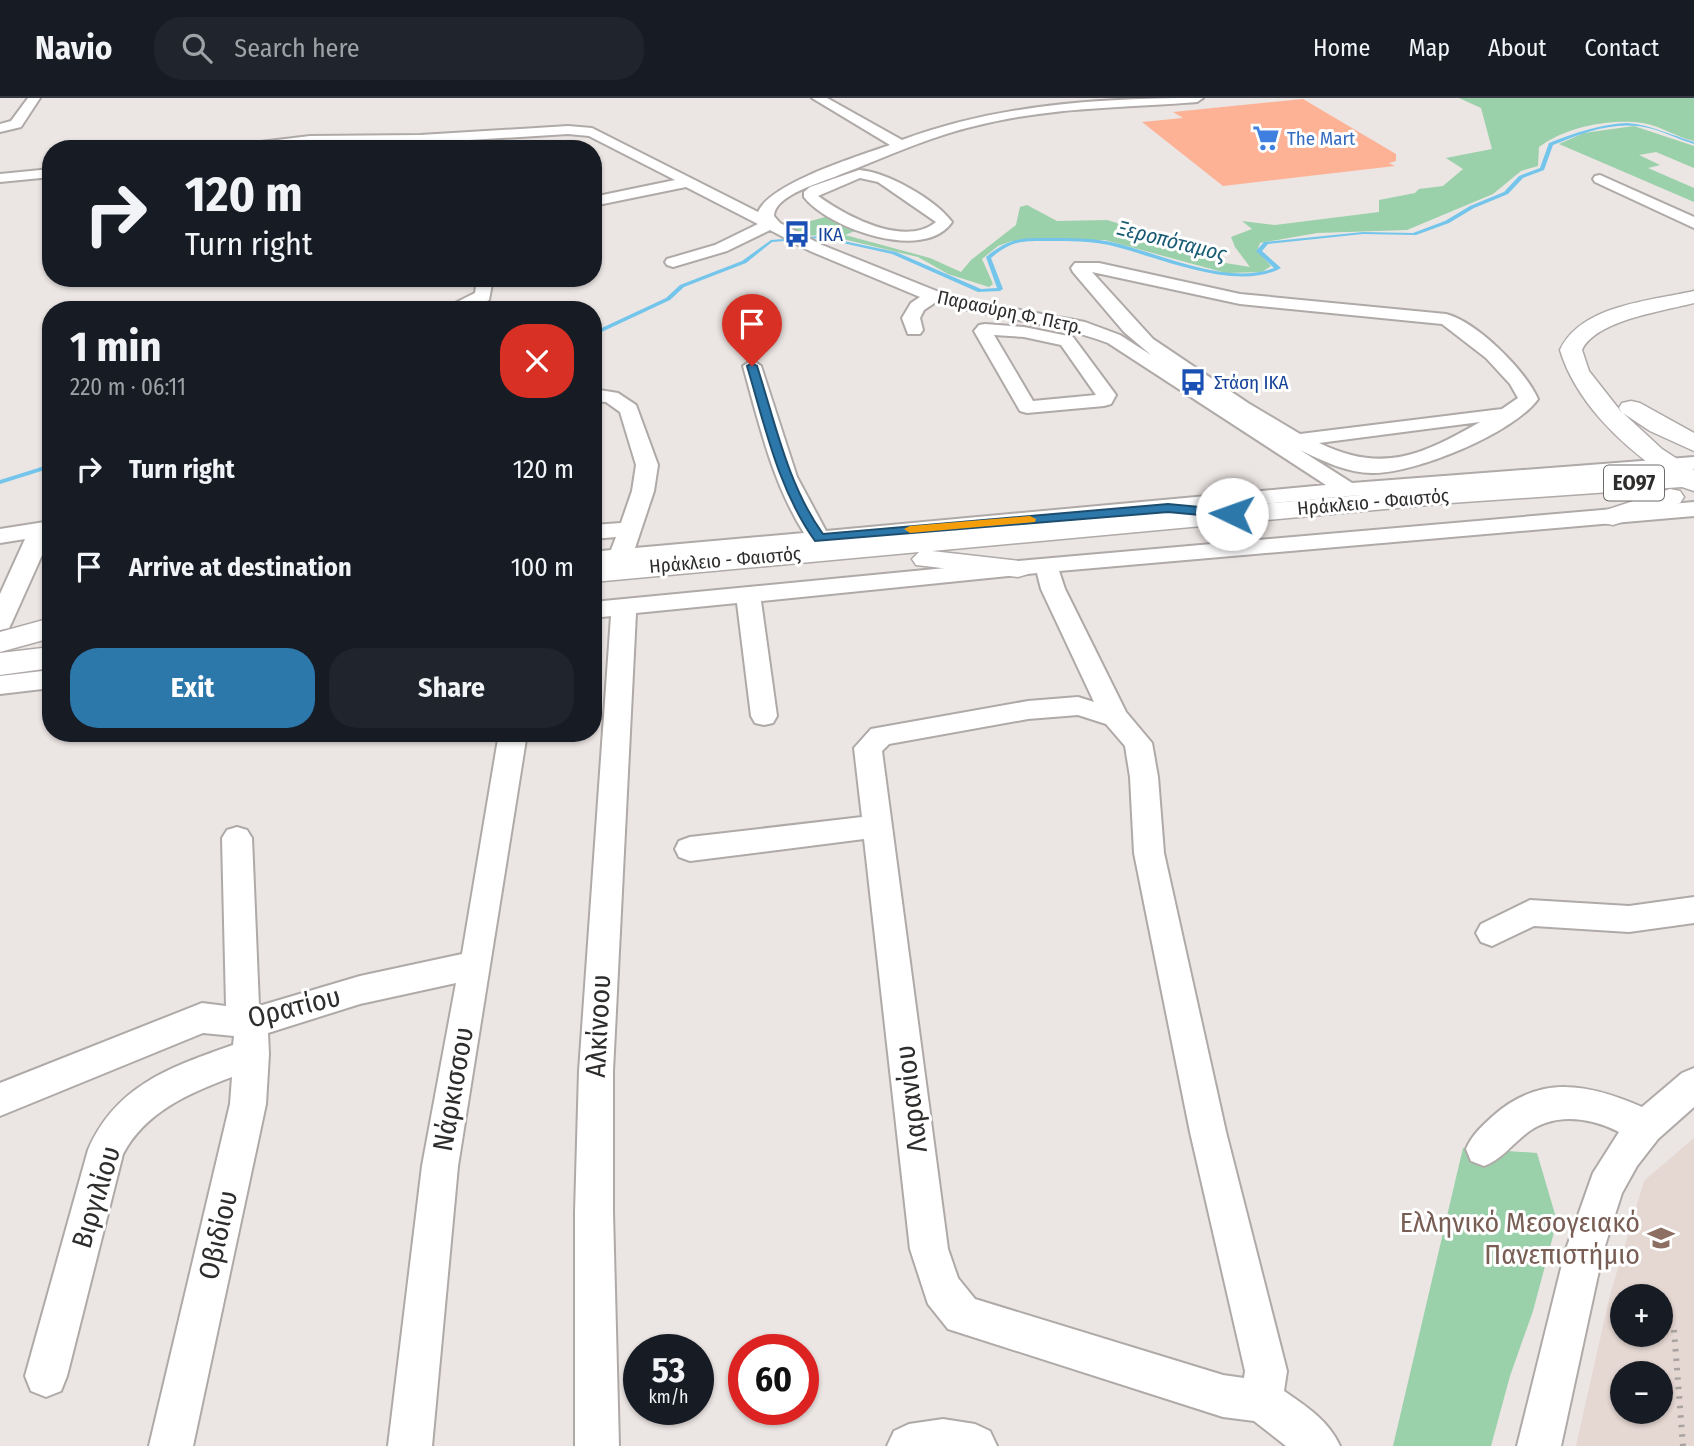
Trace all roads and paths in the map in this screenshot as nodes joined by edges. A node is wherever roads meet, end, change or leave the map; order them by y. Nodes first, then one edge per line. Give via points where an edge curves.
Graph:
1 (34, 98) edge
2 (818, 98) edge
3 (1197, 98) edge
4 (0, 128) edge
5 (399, 140) edge
6 (902, 146) junction
7 (42, 174) edge
8 (829, 177) junction
9 (0, 178) edge
10 (1600, 180) dead end
11 (688, 182) junction
12 (602, 200) edge
13 (1694, 223) edge
14 (773, 225) junction
15 (673, 262) dead end
16 (485, 287) edge
17 (933, 296) junction
18 (1694, 297) edge
19 (473, 301) edge
20 (914, 330) dead end
21 (1139, 342) junction
22 (1082, 358) junction
23 (752, 366) dead end
24 (602, 396) edge
25 (1512, 412) junction
26 (1622, 413) junction
27 (1297, 440) junction
28 (1694, 443) edge
29 (1617, 470) junction
30 (1688, 480) edge
31 (1582, 488) junction
32 (1349, 490) junction
33 (1168, 508) junction
34 (1232, 514) junction
35 (1614, 517) joint
36 (631, 528) junction
37 (42, 530) edge
38 (602, 531) edge
39 (0, 536) edge
40 (42, 537) edge
41 (819, 538) junction
42 (620, 557) junction
43 (602, 558) edge
44 (926, 559) junction
45 (1032, 567) junction
46 (602, 572) edge
47 (602, 589) edge
48 (748, 594) junction
49 (609, 608) edge
50 (0, 622) edge
51 (42, 626) edge
52 (42, 628) edge
53 (0, 630) edge
54 (42, 637) edge
55 (0, 643) edge
56 (42, 662) edge
57 (42, 679) edge
58 (3, 681) edge
59 (764, 716) dead end
60 (1115, 717) junction
61 (512, 742) edge
62 (877, 826) junction
63 (237, 838) dead end
64 (690, 849) dead end
65 (1694, 909) edge
66 (1492, 933) dead end
67 (476, 965) junction
68 (249, 1033) junction
69 (1694, 1084) edge
70 (0, 1100) edge
71 (1645, 1127) junction
72 (1484, 1149) dead end
73 (1674, 1330) dead end
74 (46, 1376) dead end
75 (1261, 1401) junction
76 (171, 1446) edge
77 (410, 1446) edge
78 (597, 1446) edge
79 (909, 1446) edge
80 (975, 1446) edge
81 (1318, 1446) edge
82 (1539, 1446) edge
83 (1683, 1446) edge

1 - 4 street via 16,124
2 - 6 street
3 - 6 street via 1002,115
5 - 11 street, Παρασύρη Φ. Πετρ. via 587,131
6 - 8 street
7 - 9 street
8 - 8 street via 878,177 944,222 939,229 913,235 870,232 811,197
8 - 14 street via 773,201 765,213
10 - 13 street
11 - 12 street
11 - 14 street, Παρασύρη Φ. Πετρ.
14 - 15 street via 721,248
14 - 17 street, Παρασύρη Φ. Πετρ. via 835,257
16 - 19 street via 483,296
17 - 20 street via 917,307 911,318
17 - 21 street, Παρασύρη Φ. Πετρ.
18 - 26 main road via 1625,312 1572,343 1574,364 1594,396
21 - 22 street
21 - 25 street via 1081,266 1240,299 1453,321 1524,388 1528,399
21 - 27 street
21 - 32 street, Παρασύρη Φ. Πετρ.
22 - 22 street via 1107,395 1104,400 1027,407 983,331 1063,339
23 - 41 street via 791,489
24 - 36 street via 629,409 647,465
25 - 27 street
25 - 27 street via 1455,444 1390,465 1358,467
26 - 28 main road
26 - 29 main road via 1622,454
26 - 30 main road
29 - 30 main road
29 - 31 main road
29 - 32 street
30 - 31 main road, Ηράκλειο - Φαιστός / ΕΟ97
30 - 35 main road
30 - 44 main road, Ηράκλειο - Φαιστός / ΕΟ97
31 - 34 main road, Ηράκλειο - Φαιστός / ΕΟ97
32 - 33 street
33 - 34 main road
33 - 41 street
34 - 46 main road, Ηράκλειο - Φαιστός / ΕΟ97
35 - 45 street
36 - 38 street
36 - 42 street
37 - 39 street
40 - 50 street
41 - 42 street
42 - 43 street
44 - 45 main road
44 - 47 main road, Ηράκλειο - Φαιστός / ΕΟ97
45 - 48 street
45 - 60 street via 1054,589
48 - 49 street
48 - 59 street
49 - 78 street, Αλκίνοου via 607,852 596,1072
51 - 53 street
52 - 55 main road
54 - 55 main road
56 - 58 main road
57 - 58 street
60 - 62 street, Λαρανίου via 1078,706 1028,710 881,736 868,748
60 - 75 street via 1138,743 1149,852 1208,1132 1266,1371
61 - 67 street, Νάρκισσου
62 - 64 street
62 - 75 street, Λαρανίου via 929,1249 942,1290 962,1315 1223,1396
63 - 68 street, Οβιδίου
65 - 66 street via 1629,919 1530,913
67 - 68 street, Ορατίου via 360,990
67 - 77 street, Νάρκισσου via 440,1166
68 - 70 street, Ορατίου via 219,1018 202,1018
68 - 74 street, Βιργιλίου via 148,1101 122,1123 106,1150
68 - 76 street, Οβιδίου via 245,1118
69 - 71 street
71 - 72 street via 1598,1104 1564,1104 1519,1117
71 - 82 street via 1615,1169 1594,1221
73 - 83 path
75 - 81 street, Λαρανίου
79 - 80 street via 943,1441

